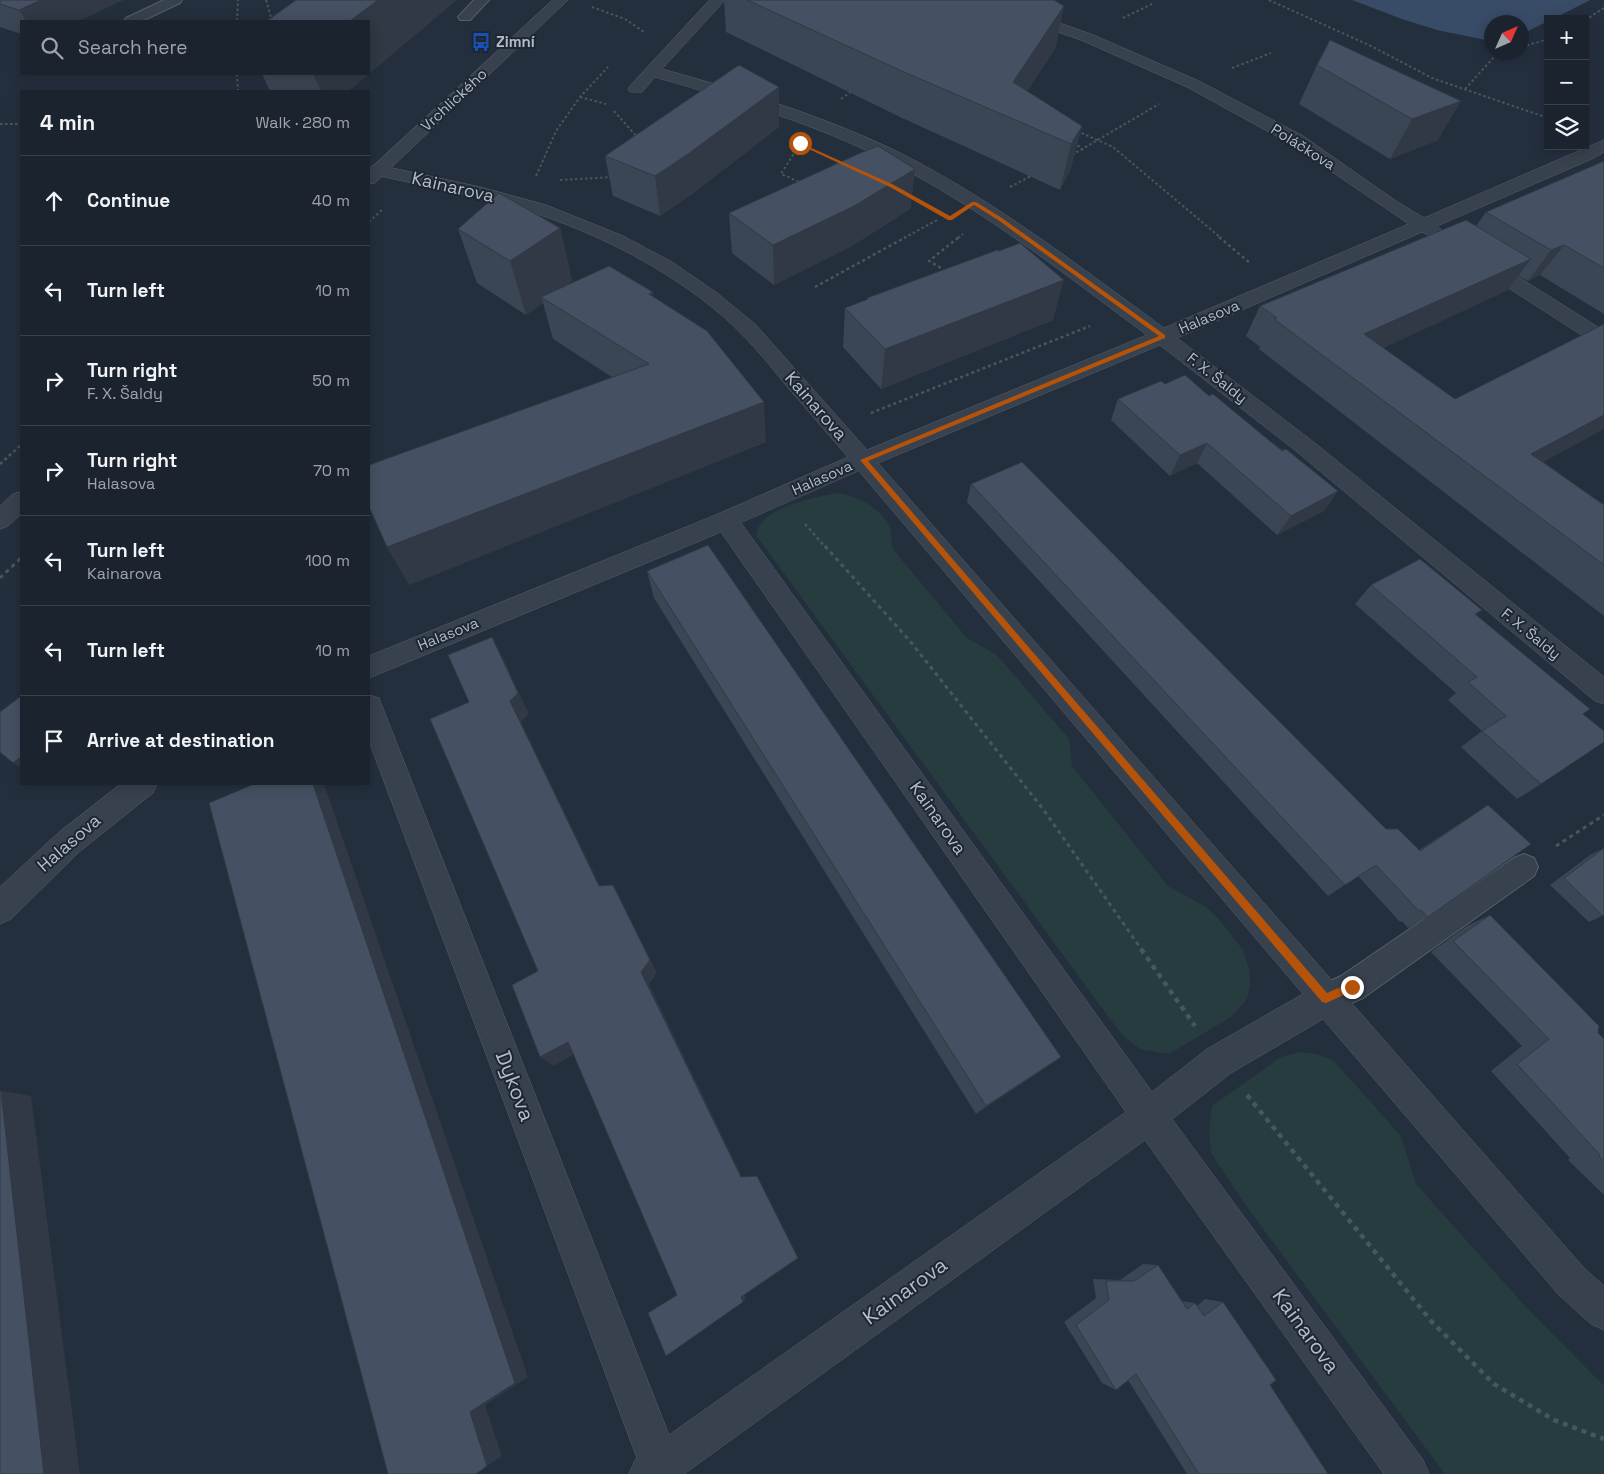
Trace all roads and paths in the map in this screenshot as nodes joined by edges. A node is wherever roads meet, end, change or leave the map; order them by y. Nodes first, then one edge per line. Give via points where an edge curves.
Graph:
1 (175, 0) edge
2 (238, 0) edge
3 (266, 0) edge
4 (482, 0) edge
5 (561, 0) edge
6 (718, 0) edge
7 (978, 0) edge
8 (1269, 0) edge
9 (591, 7) dead end
10 (1604, 8) edge
11 (465, 17) dead end
12 (1589, 17) edge
13 (133, 20) edge
14 (237, 20) edge
15 (272, 20) edge
16 (649, 25) dead end
17 (642, 31) junction
18 (1544, 40) edge
19 (1529, 45) edge
20 (672, 49) junction
21 (1271, 53) dead end
22 (1490, 60) edge
23 (611, 64) dead end
24 (652, 71) junction
25 (237, 75) edge
26 (1193, 84) junction
27 (636, 89) dead end
28 (1465, 89) junction
29 (238, 90) edge
30 (580, 97) junction
31 (608, 104) dead end
32 (612, 110) dead end
33 (1544, 117) edge
34 (0, 124) edge
35 (20, 124) edge
36 (1070, 129) edge
37 (1070, 139) edge
38 (640, 140) edge
39 (1100, 140) junction
40 (800, 143) dead end
41 (1604, 145) edge
42 (1083, 150) junction
43 (1065, 159) edge
44 (620, 172) edge
45 (1039, 172) edge
46 (373, 174) edge
47 (534, 181) junction
48 (806, 185) edge
49 (518, 203) junction
50 (974, 203) junction
51 (950, 219) junction
52 (1424, 225) junction
53 (1448, 241) edge
54 (1473, 257) edge
55 (951, 274) edge
56 (1280, 286) junction
57 (815, 287) dead end
58 (1163, 336) junction
59 (1604, 340) edge
60 (20, 447) edge
61 (863, 460) junction
62 (0, 464) edge
63 (789, 492) junction
64 (20, 501) edge
65 (0, 520) edge
66 (726, 520) junction
67 (20, 559) edge
68 (0, 578) edge
69 (370, 667) edge
70 (1604, 693) edge
71 (370, 709) edge
72 (143, 785) edge
73 (1604, 815) edge
74 (1524, 867) joint
75 (0, 909) edge
76 (1326, 999) junction
77 (1219, 1061) junction
78 (1149, 1116) junction
79 (1604, 1311) edge
80 (1604, 1439) edge
81 (658, 1471) edge
82 (1409, 1474) edge

1 - 13 lane
2 - 14 path
3 - 15 path
4 - 11 lane
5 - 46 street, Vrchlického
6 - 20 street
7 - 26 street, Poláčkova via 1086,38
8 - 28 path via 1371,46 1415,70
9 - 17 path via 625,19
10 - 12 path
16 - 17 path
17 - 20 path
18 - 19 path
20 - 24 street
21 - 26 path
22 - 28 path
23 - 30 path
24 - 27 street
24 - 50 street, F. X. Šaldy via 759,102 829,128 898,159
25 - 29 path
26 - 39 path
26 - 52 street, Poláčkova via 1297,140
28 - 33 path
30 - 31 path
30 - 47 path via 556,131
32 - 38 path
34 - 35 path
36 - 39 path
37 - 42 path
39 - 42 path
39 - 56 path via 1113,147
40 - 48 path via 781,174
41 - 52 street, Halasova
42 - 43 path
44 - 47 path via 613,177
45 - 50 path
46 - 49 street, Kainarova
47 - 49 path
49 - 61 street, Kainarova via 610,237 705,292 768,350
50 - 51 path
50 - 58 street, F. X. Šaldy
51 - 55 path via 967,230 928,261
51 - 57 path via 944,216
52 - 53 street, Poláčkova
52 - 56 street, Halasova
54 - 59 street
56 - 58 street, Halasova
58 - 61 street, Halasova
58 - 70 street, F. X. Šaldy via 1226,383
60 - 62 path
61 - 63 street, Halasova
61 - 76 street, Kainarova
63 - 66 street, Halasova
63 - 77 path via 807,528 910,641 1043,809
64 - 65 street
66 - 69 street, Halasova
66 - 78 street, Kainarova
67 - 68 path
71 - 81 street, Dykova
72 - 75 street, Halasova via 82,829
73 - 74 path
74 - 76 lane via 1352,987
76 - 77 street, Kainarova
76 - 79 street, Kainarova via 1571,1281
77 - 78 street, Kainarova
77 - 80 path via 1432,1322 1494,1384 1554,1420
78 - 81 street, Kainarova
78 - 82 street, Kainarova

